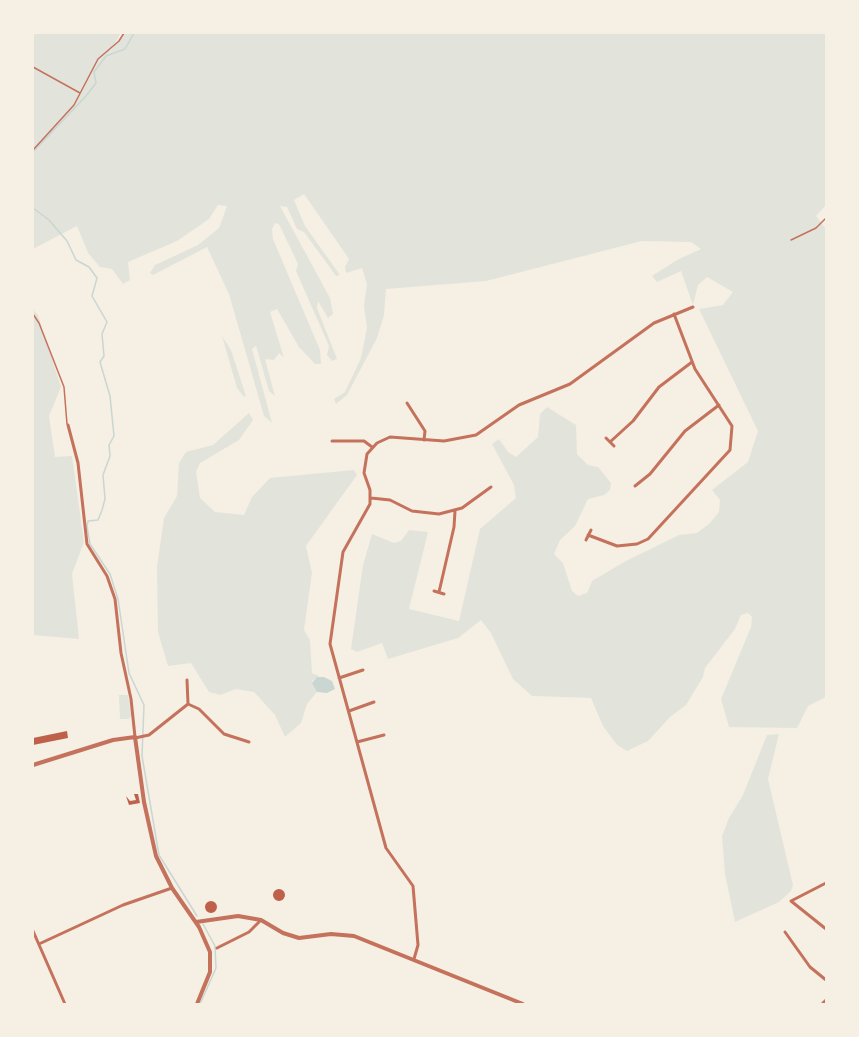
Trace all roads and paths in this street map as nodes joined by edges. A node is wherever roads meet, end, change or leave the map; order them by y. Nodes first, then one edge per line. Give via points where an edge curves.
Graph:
1 (124, 33) edge
2 (33, 67) edge
3 (81, 94) junction
4 (33, 150) edge
5 (826, 218) edge
6 (791, 240) dead end
7 (693, 307) dead end
8 (33, 314) edge
9 (674, 314) junction
10 (692, 362) junction
11 (407, 403) dead end
12 (719, 405) junction
13 (68, 425) joint
14 (606, 438) dead end
15 (424, 440) junction
16 (332, 441) dead end
17 (610, 442) junction
18 (614, 446) dead end
19 (372, 447) junction
20 (635, 486) dead end
21 (491, 487) dead end
22 (371, 498) junction
23 (454, 511) junction
24 (591, 530) dead end
25 (588, 535) junction
26 (586, 540) dead end
27 (434, 591) dead end
28 (439, 592) junction
29 (444, 594) dead end
30 (363, 670) dead end
31 (338, 679) junction
32 (187, 680) dead end
33 (374, 702) dead end
34 (188, 704) junction
35 (349, 711) junction
36 (384, 735) dead end
37 (138, 738) junction
38 (249, 742) dead end
39 (357, 742) junction
40 (33, 765) edge
41 (826, 883) edge
42 (172, 888) junction
43 (261, 921) junction
44 (196, 922) junction
45 (826, 929) edge
46 (33, 931) edge
47 (785, 932) dead end
48 (39, 944) junction
49 (216, 948) dead end
50 (414, 959) junction
51 (826, 980) edge
52 (826, 999) edge
53 (65, 1004) edge
54 (197, 1004) edge
55 (523, 1004) edge
56 (822, 1004) edge

1 - 3 lane via 98,59
2 - 3 lane
3 - 4 lane
5 - 6 lane via 816,228
7 - 9 street
8 - 13 lane via 64,387
9 - 10 street
9 - 15 street via 645,329 570,384 519,405 484,431 457,440
10 - 12 street
10 - 17 street via 659,387 633,421
11 - 15 street via 425,431
12 - 20 street via 685,431 651,474
12 - 25 street via 732,426 730,450 659,530 643,542 624,546
13 - 37 street via 78,463 87,544 115,599
14 - 17 street
15 - 19 street via 390,437
16 - 19 street via 364,441
17 - 18 street
19 - 22 street via 364,468
21 - 23 street
22 - 23 street via 385,498 420,513
22 - 31 street via 368,512 346,544 341,562 330,645
23 - 28 street
24 - 25 street
25 - 26 street
27 - 28 street
28 - 29 street
30 - 31 street
31 - 35 street
32 - 34 street
33 - 35 street
34 - 37 street via 160,728
34 - 38 street via 199,709 224,734
35 - 39 street
36 - 39 street
37 - 40 street via 113,740
37 - 42 street via 152,842
39 - 50 street via 386,848 413,886 418,945
41 - 45 street via 791,901
42 - 44 street
42 - 48 street via 123,905
43 - 44 street via 228,915
43 - 49 street via 240,938
43 - 50 street via 299,938 344,934 362,938
44 - 54 street via 211,957 210,972
46 - 48 street
47 - 51 street via 810,967
48 - 53 street
50 - 55 street
52 - 56 street

